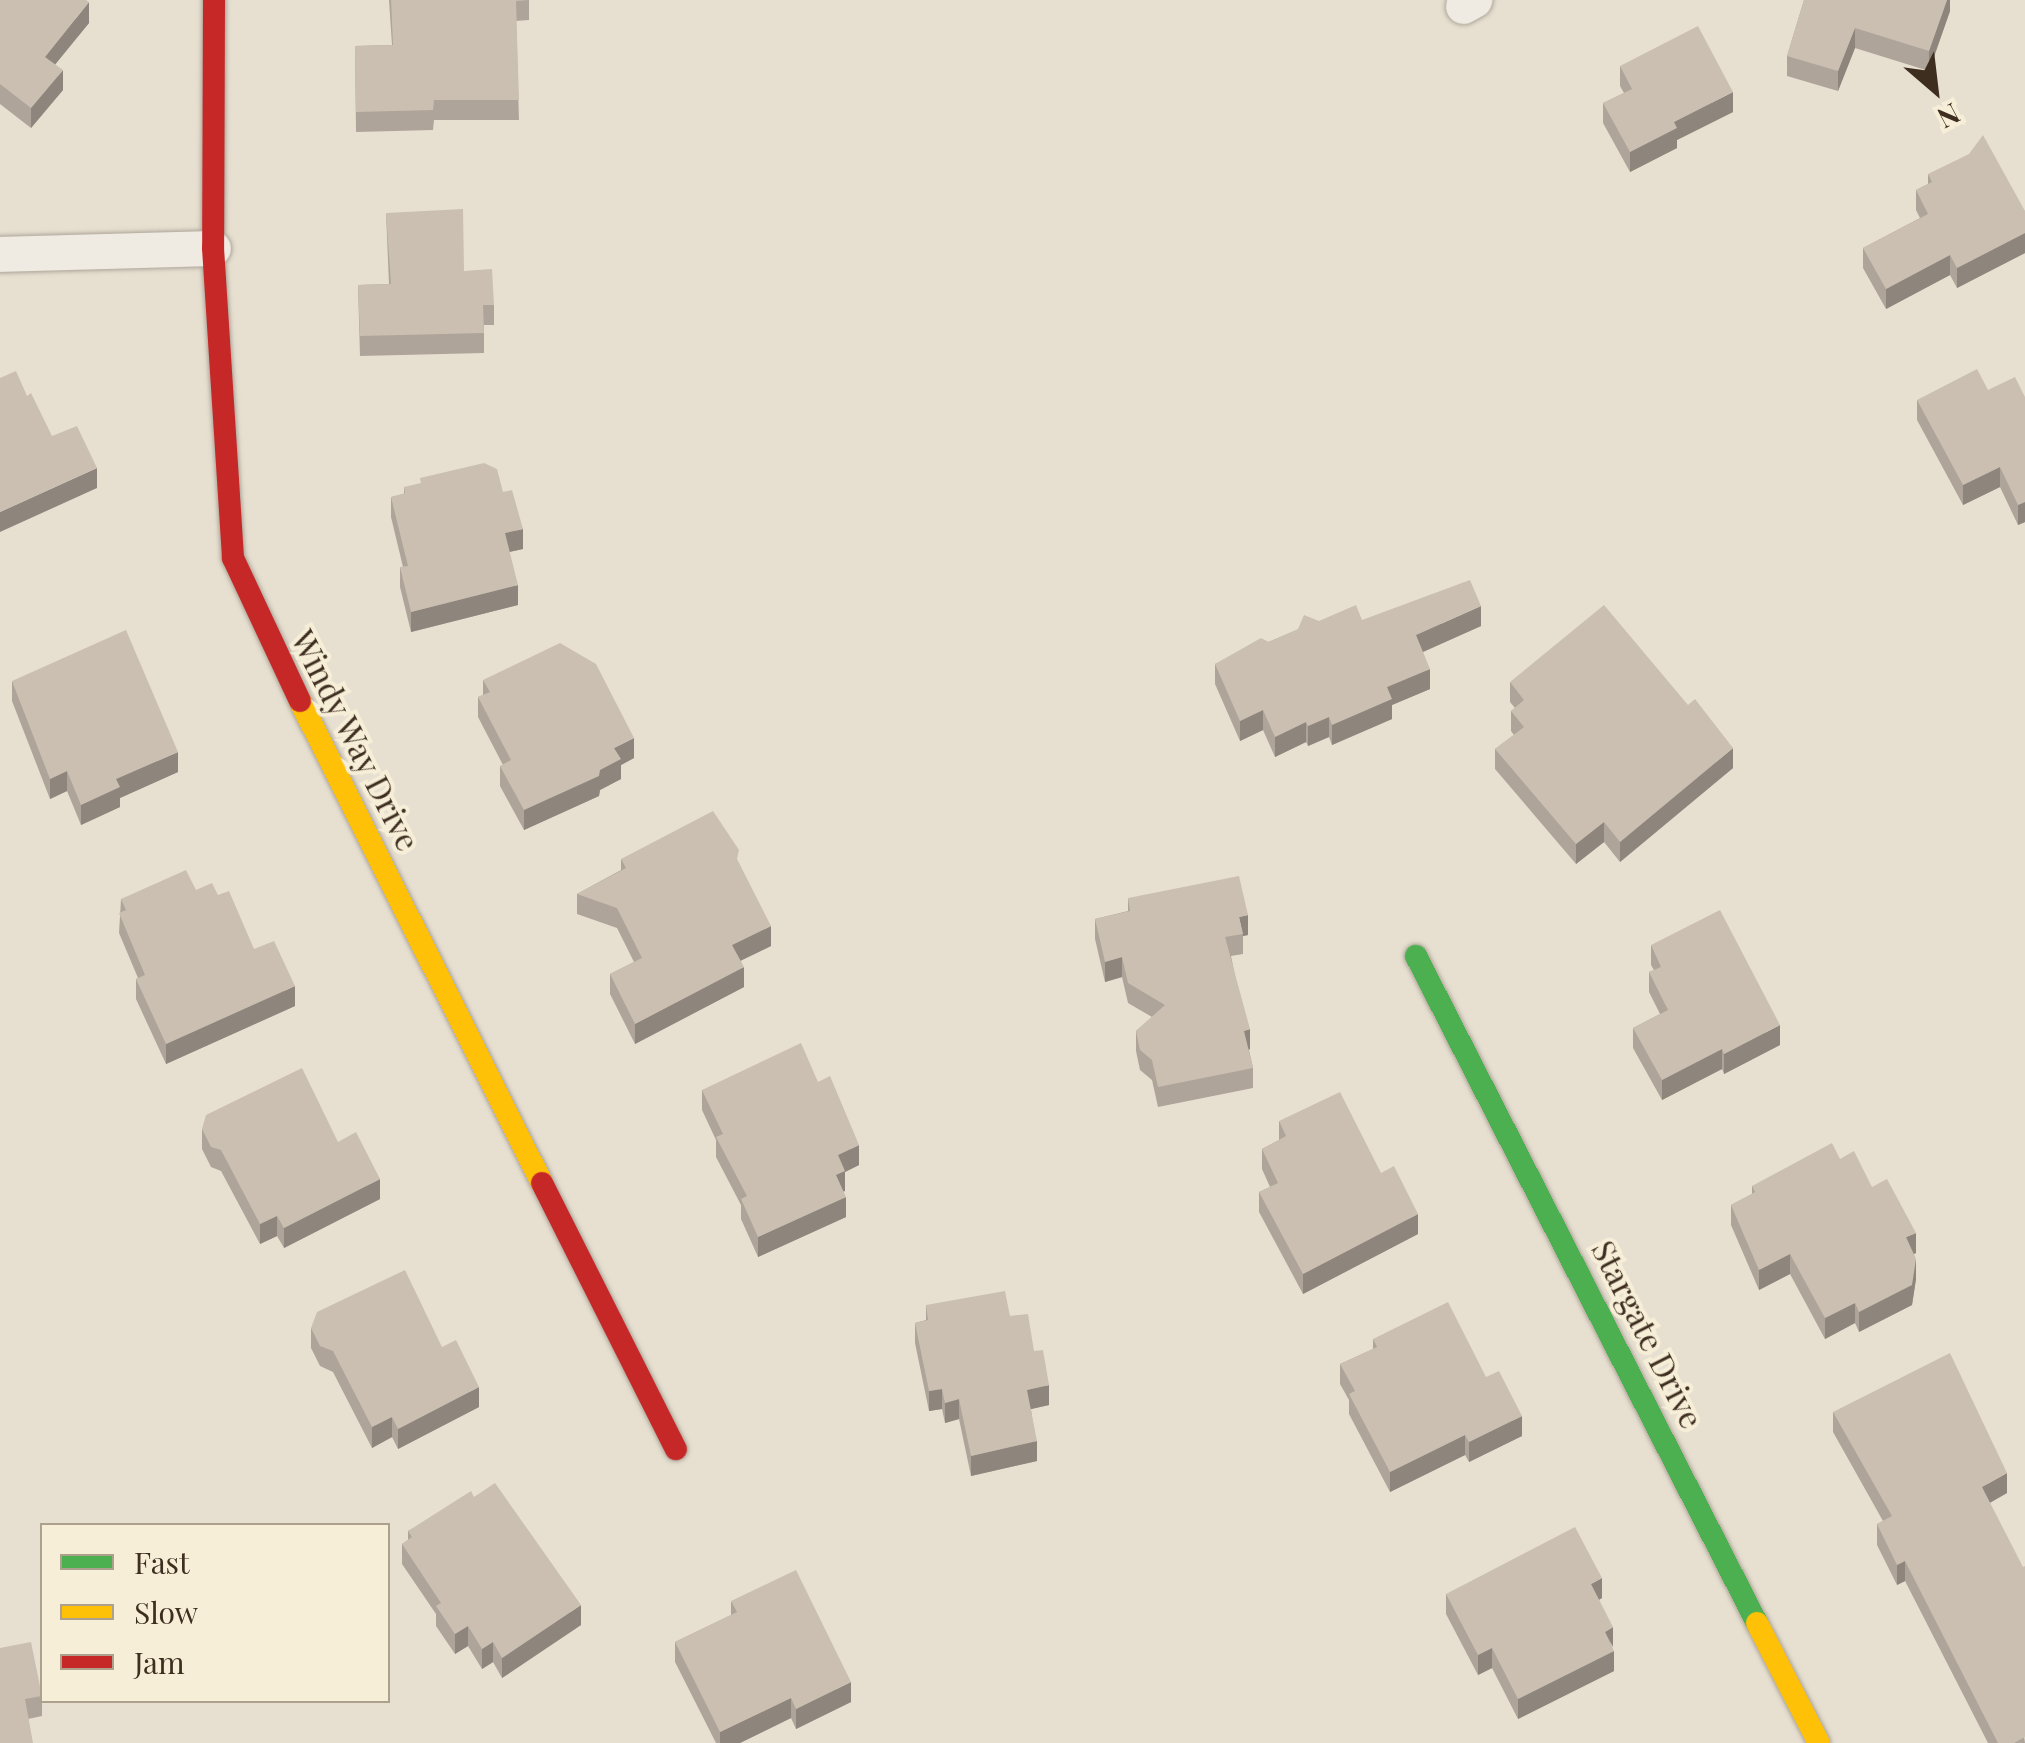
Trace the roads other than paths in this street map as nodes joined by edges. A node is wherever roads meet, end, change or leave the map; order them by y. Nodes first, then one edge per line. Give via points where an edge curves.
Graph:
1 (214, 0) edge
2 (213, 248) junction
3 (0, 254) edge
4 (1416, 956) dead end
5 (676, 1449) dead end
6 (1819, 1743) edge

1 - 2 street, Windy Way Drive
2 - 3 street
2 - 5 street, Windy Way Drive via 233,558
4 - 6 street, Stargate Drive

